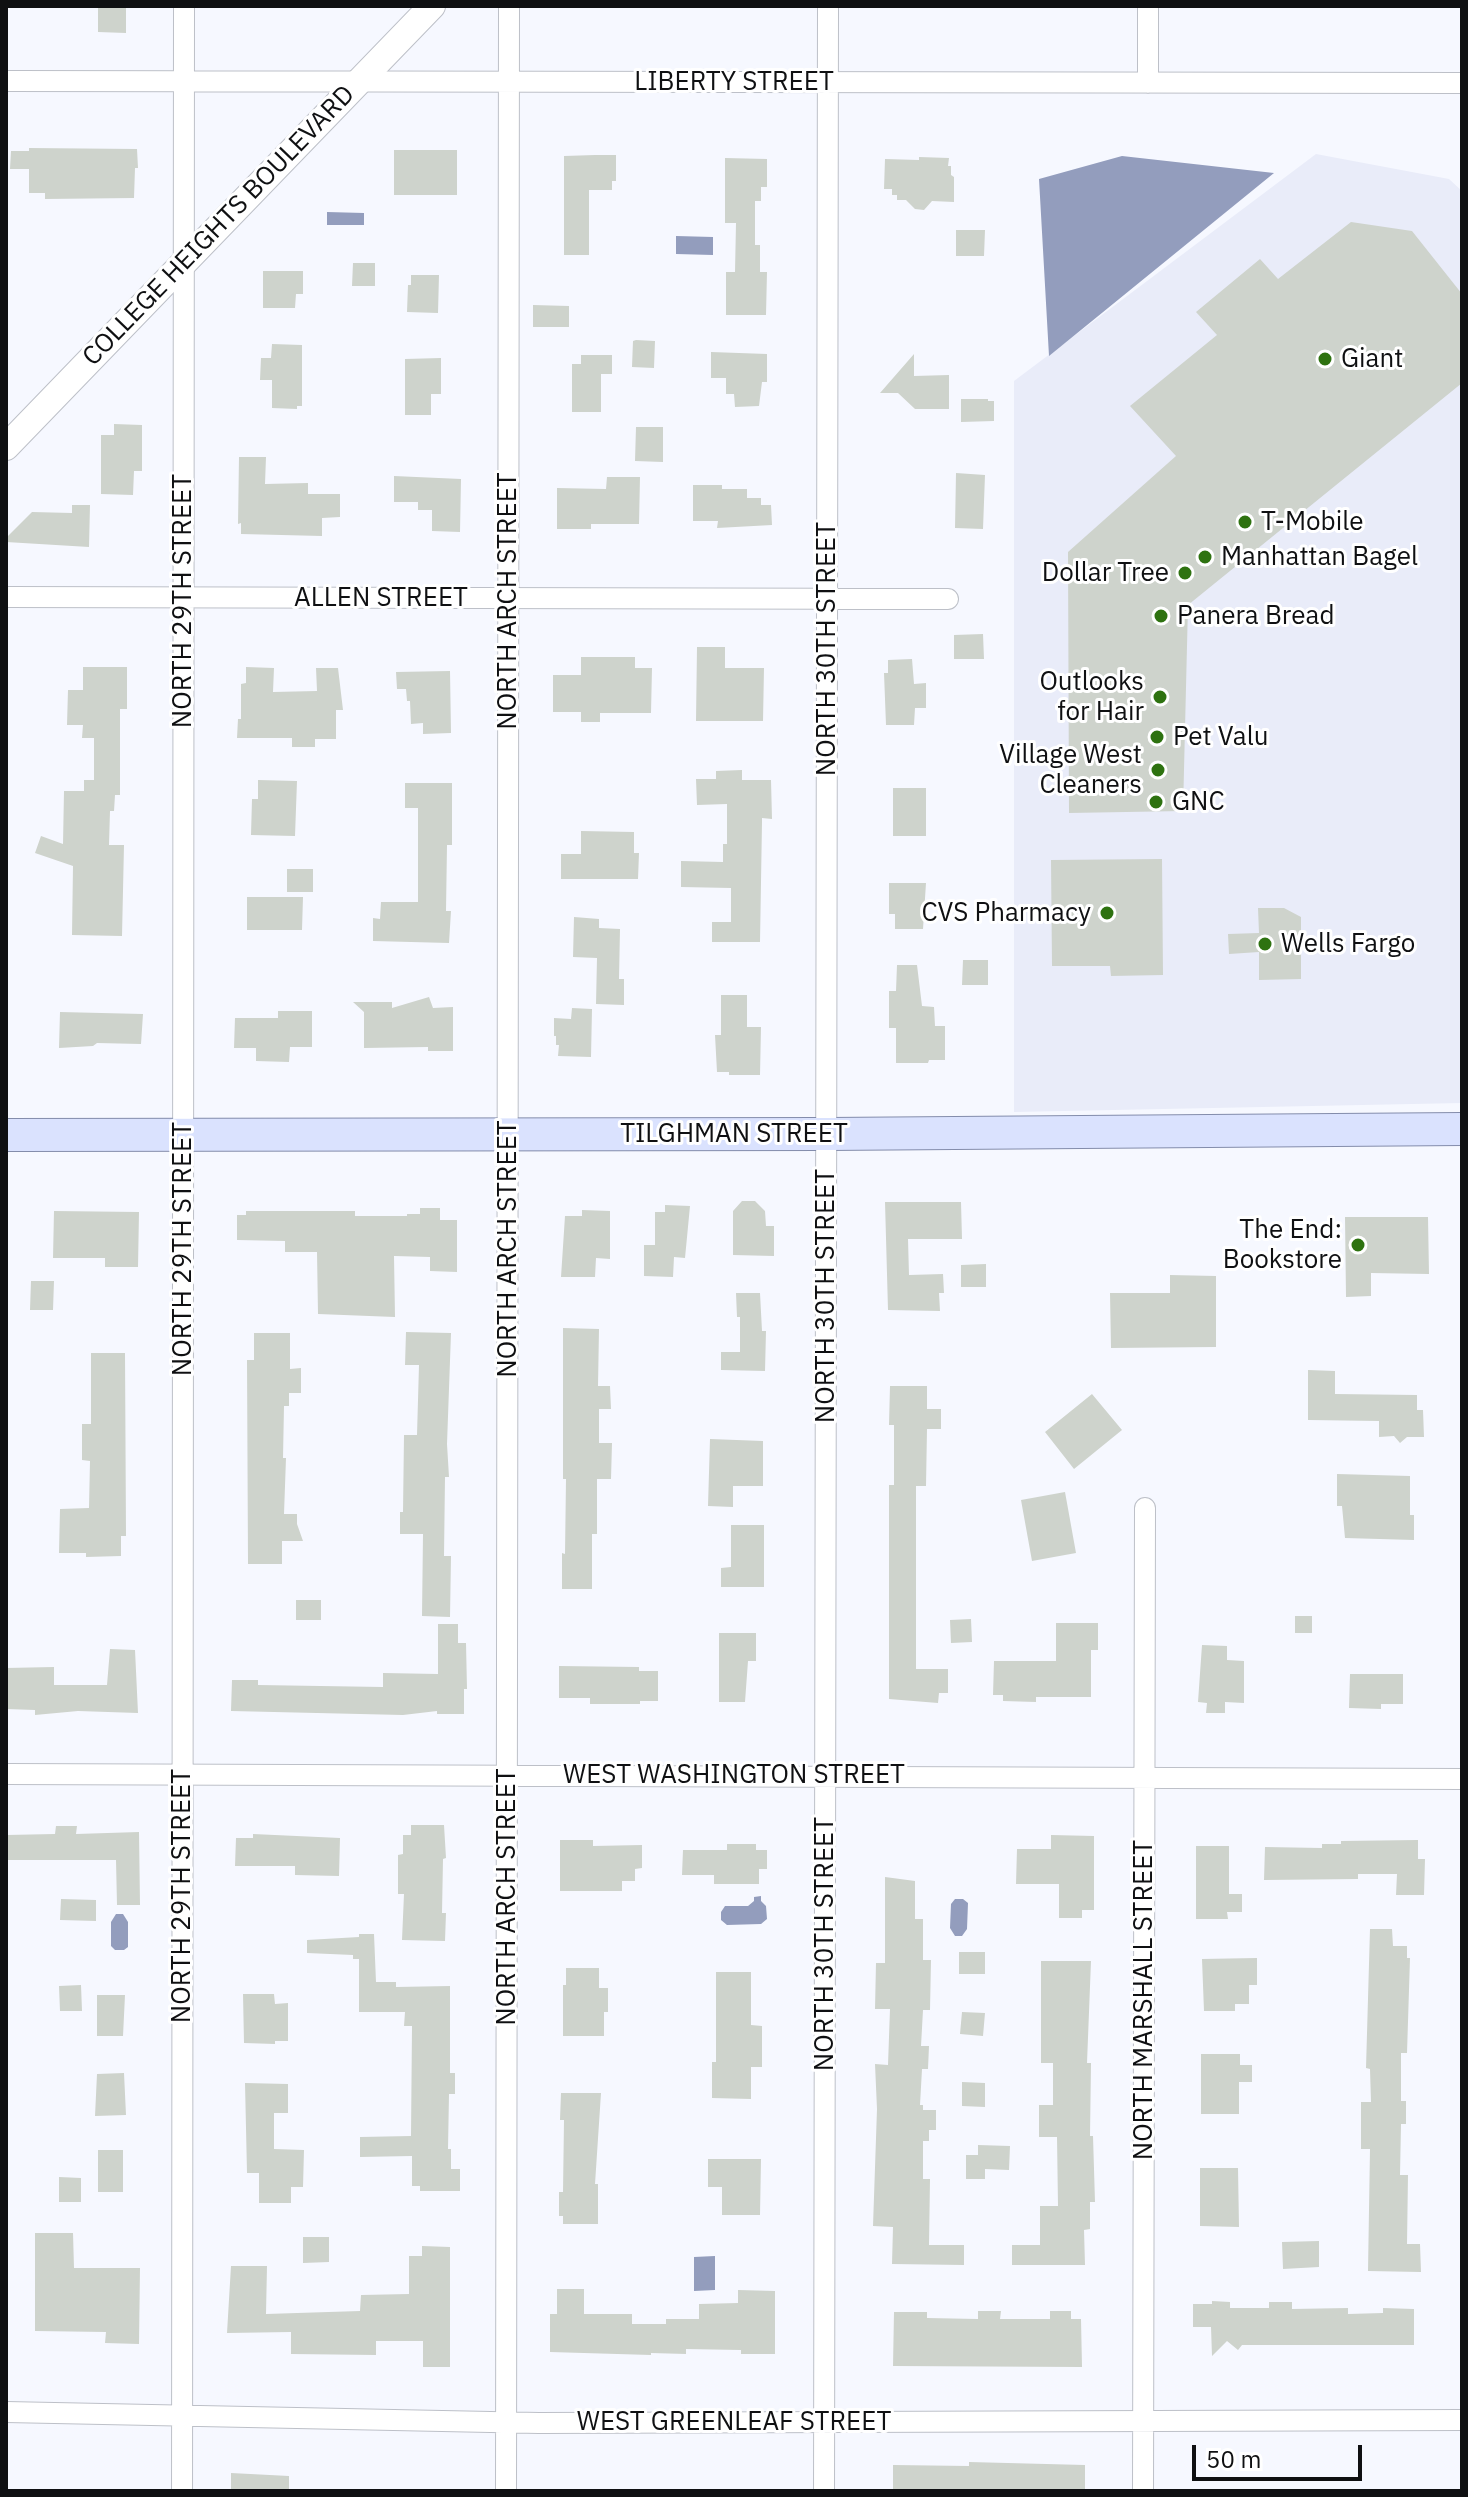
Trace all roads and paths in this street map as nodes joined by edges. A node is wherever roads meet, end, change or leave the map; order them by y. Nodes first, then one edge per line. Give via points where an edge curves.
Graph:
1 (184, 6) edge
2 (432, 6) edge
3 (509, 6) edge
4 (828, 6) edge
5 (1148, 6) edge
6 (6, 81) edge
7 (183, 81) junction
8 (357, 81) junction
9 (509, 82) junction
10 (828, 82) junction
11 (1148, 83) junction
12 (1462, 83) edge
13 (183, 264) junction
14 (6, 447) edge
15 (6, 597) edge
16 (183, 597) junction
17 (508, 598) junction
18 (827, 599) junction
19 (948, 599) dead end
20 (1462, 1129) edge
21 (828, 1134) junction
22 (6, 1135) edge
23 (183, 1135) junction
24 (508, 1135) junction
25 (1145, 1508) dead end
26 (6, 1774) edge
27 (182, 1774) junction
28 (507, 1775) junction
29 (825, 1775) junction
30 (1144, 1776) junction
31 (1462, 1779) edge
32 (6, 2412) edge
33 (181, 2414) junction
34 (1462, 2420) edge
35 (1143, 2421) junction
36 (506, 2422) junction
37 (824, 2422) junction
38 (182, 2491) edge
39 (506, 2491) edge
40 (824, 2491) edge
41 (1143, 2491) edge

1 - 7 street, NORTH 29TH STREET
2 - 8 street, COLLEGE HEIGHTS BOULEVARD
3 - 9 street, NORTH ARCH STREET
4 - 10 street, NORTH 30TH STREET
5 - 11 street
6 - 7 street, LIBERTY STREET
7 - 8 street, LIBERTY STREET
7 - 13 street, NORTH 29TH STREET
8 - 9 street, LIBERTY STREET
8 - 13 street, COLLEGE HEIGHTS BOULEVARD
9 - 10 street, LIBERTY STREET
9 - 17 street, NORTH ARCH STREET
10 - 11 street, LIBERTY STREET
10 - 18 street, NORTH 30TH STREET
11 - 12 street, LIBERTY STREET
13 - 14 street, COLLEGE HEIGHTS BOULEVARD
13 - 16 street, NORTH 29TH STREET
15 - 16 street, ALLEN STREET
16 - 17 street, ALLEN STREET
16 - 23 street, NORTH 29TH STREET
17 - 18 street, ALLEN STREET
17 - 24 street, NORTH ARCH STREET
18 - 19 street, ALLEN STREET
18 - 21 street, NORTH 30TH STREET
20 - 21 main road, TILGHMAN STREET
21 - 24 main road, TILGHMAN STREET
21 - 29 street, NORTH 30TH STREET
22 - 23 main road, TILGHMAN STREET
23 - 24 main road, TILGHMAN STREET
23 - 27 street, NORTH 29TH STREET
24 - 28 street, NORTH ARCH STREET
25 - 30 street, NORTH MARSHALL STREET
26 - 27 street, WEST WASHINGTON STREET
27 - 28 street, WEST WASHINGTON STREET
27 - 33 street, NORTH 29TH STREET
28 - 29 street, WEST WASHINGTON STREET
28 - 36 street, NORTH ARCH STREET
29 - 30 street, WEST WASHINGTON STREET
29 - 37 street, NORTH 30TH STREET
30 - 31 street, WEST WASHINGTON STREET
30 - 35 street, NORTH MARSHALL STREET
32 - 33 street, WEST GREENLEAF STREET
33 - 36 street, WEST GREENLEAF STREET
33 - 38 street, NORTH 29TH STREET
34 - 35 street, WEST GREENLEAF STREET
35 - 37 street, WEST GREENLEAF STREET
35 - 41 street, NORTH MARSHALL STREET
36 - 37 street, WEST GREENLEAF STREET
36 - 39 street, NORTH ARCH STREET
37 - 40 street, NORTH 30TH STREET

